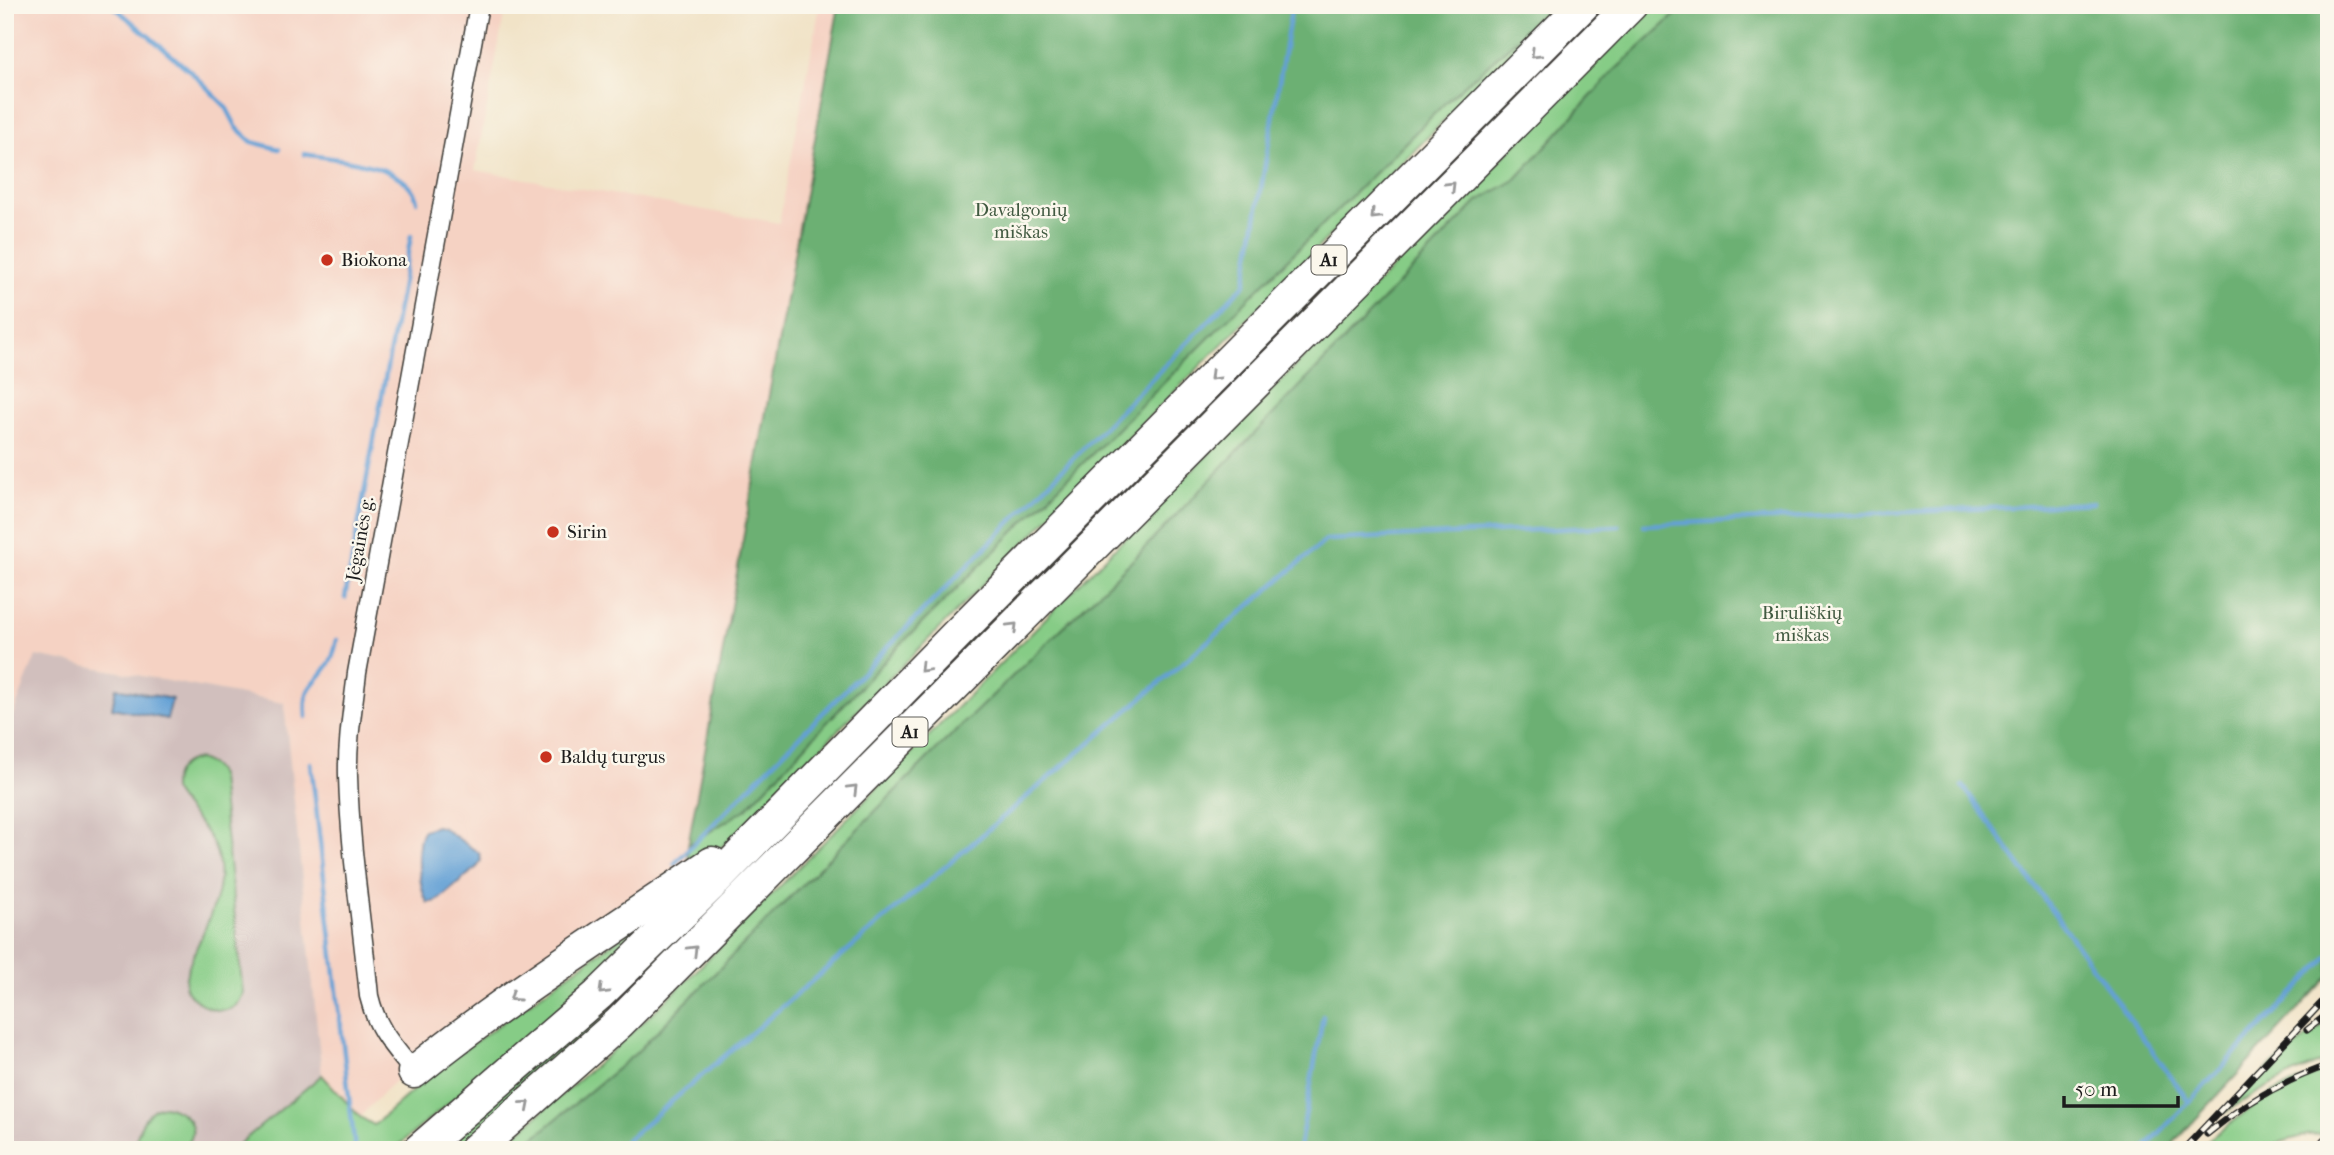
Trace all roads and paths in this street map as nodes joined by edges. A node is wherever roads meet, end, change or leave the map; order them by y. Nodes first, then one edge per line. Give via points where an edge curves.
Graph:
1 (480, 5) edge
2 (1583, 5) edge
3 (1631, 5) edge
4 (774, 821) junction
5 (414, 1072) joint
6 (2329, 1144) edge
7 (419, 1150) edge
8 (475, 1150) edge
9 (2324, 1150) edge

1 - 5 street, Jėgainės g. via 357,673 349,738 350,816 369,996 384,1036
2 -> 4 highway, A1
8 -> 3 highway, A1 via 668,975
4 -> 5 highway via 526,989
4 -> 7 highway, A1 via 597,995
6 - 9 street

